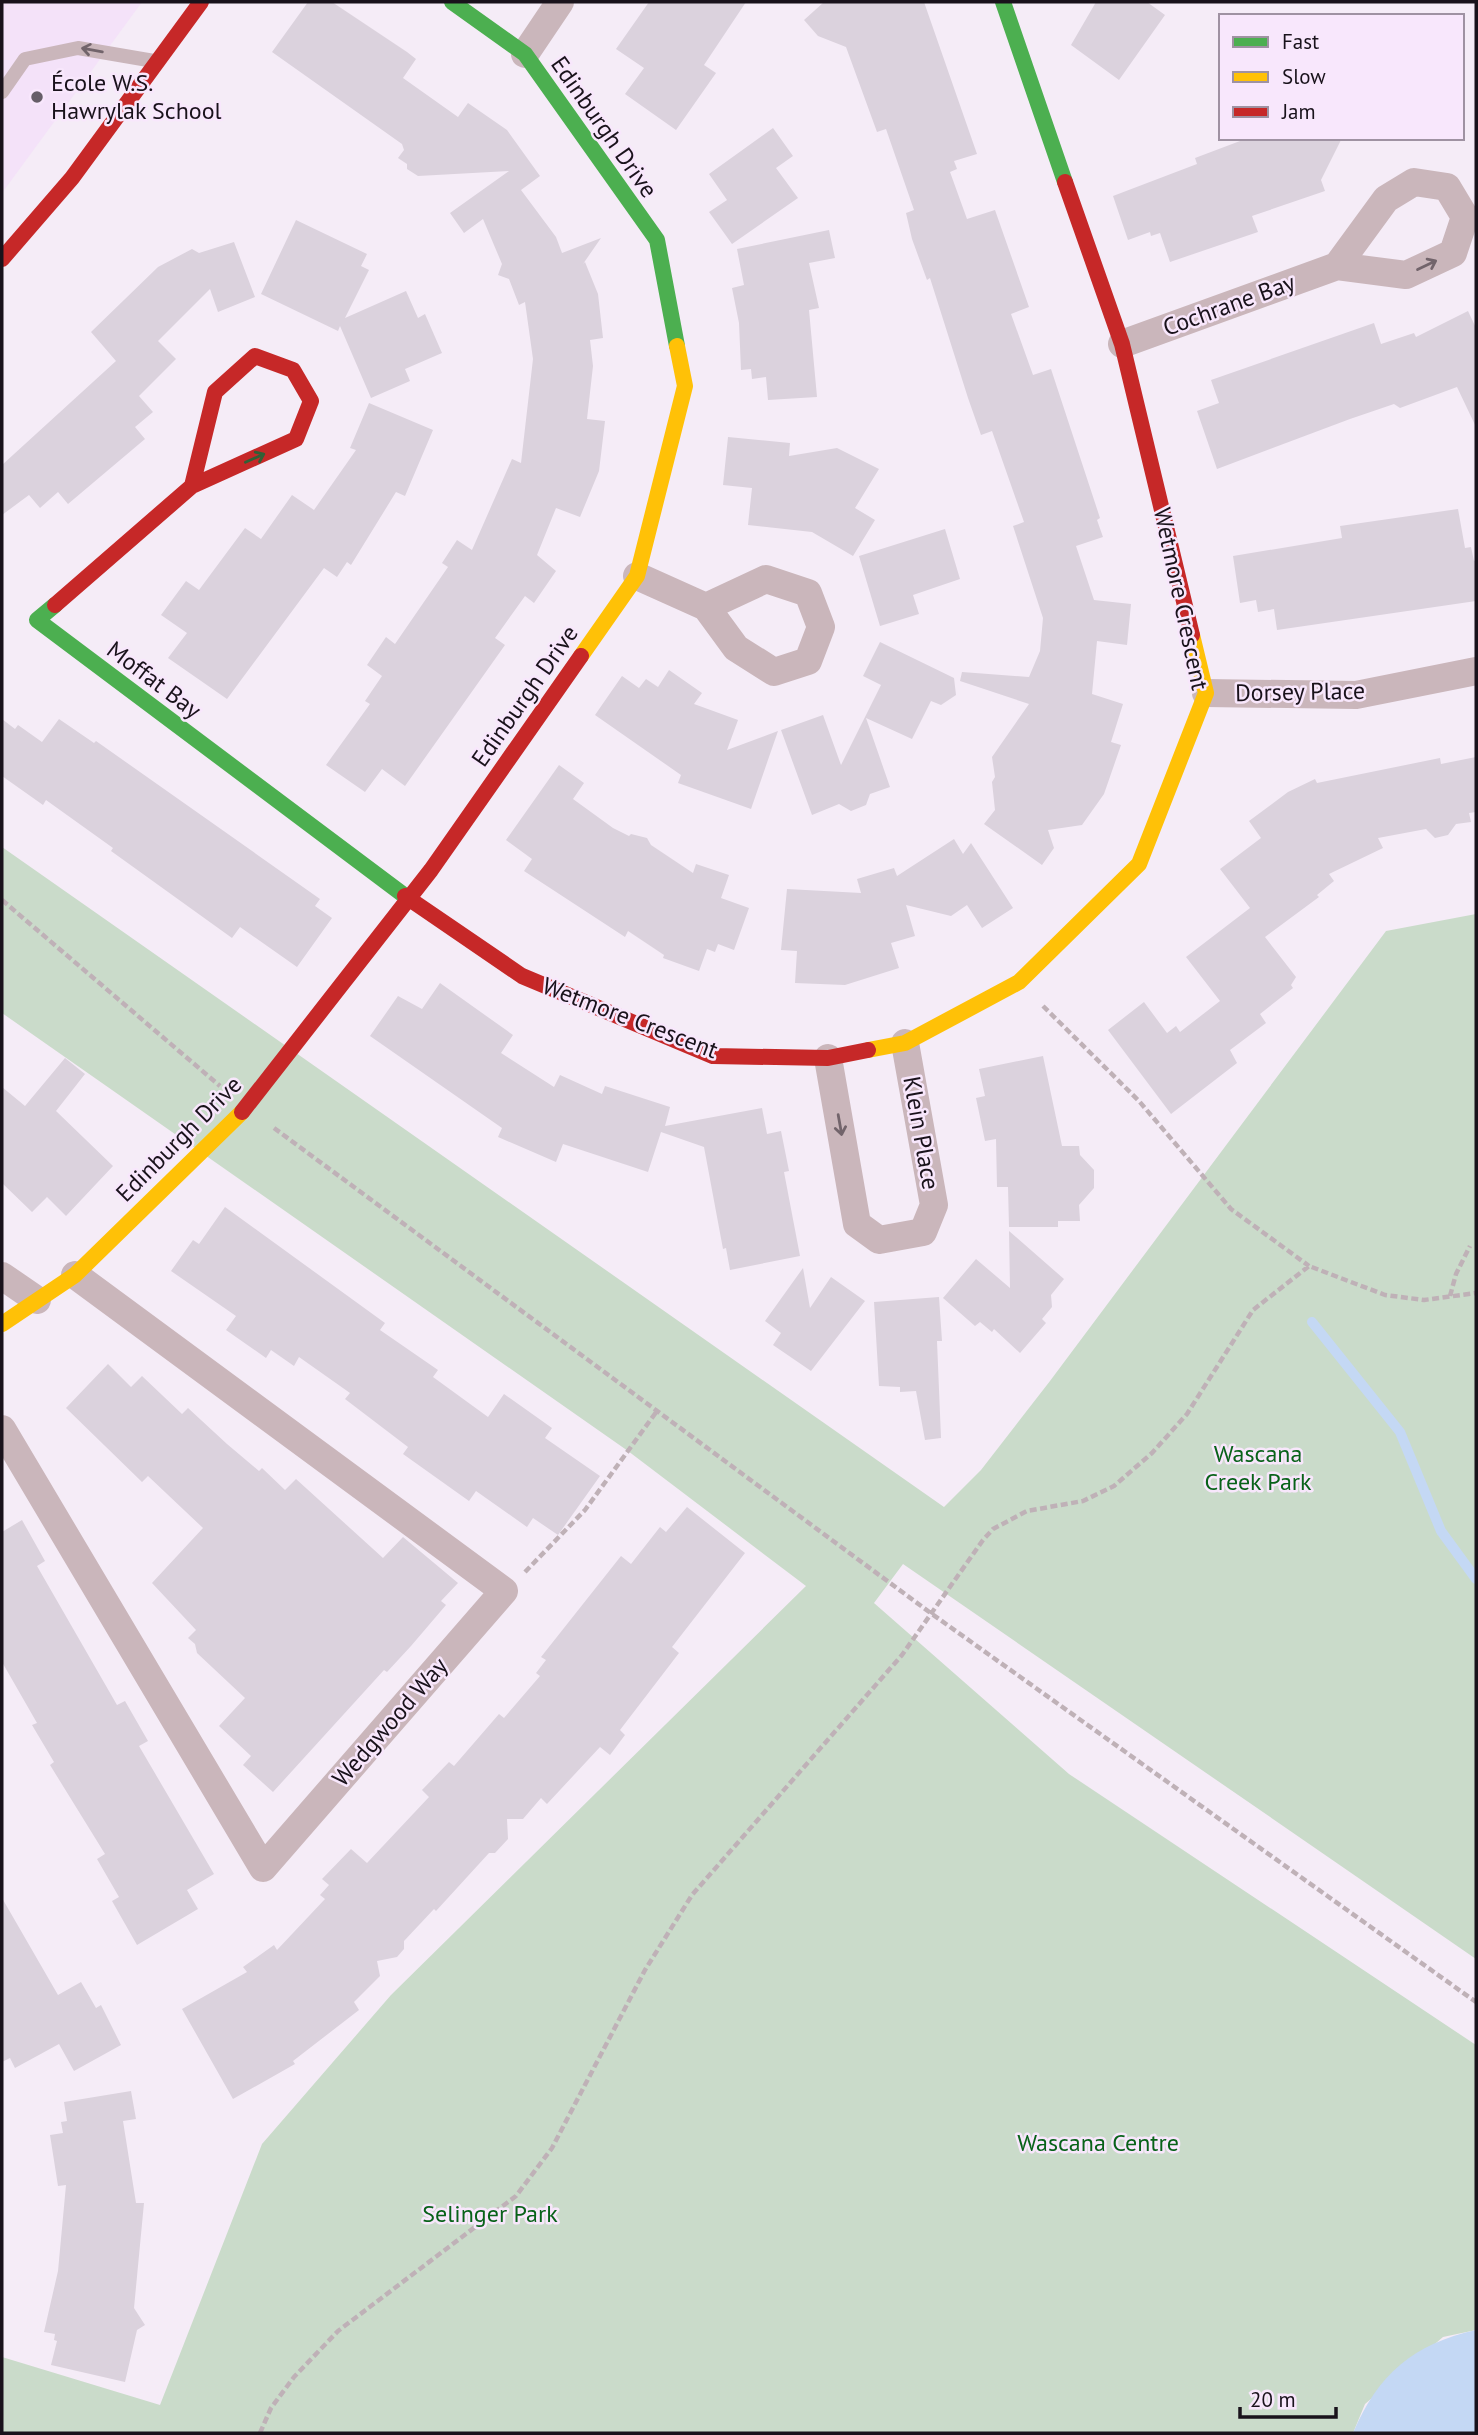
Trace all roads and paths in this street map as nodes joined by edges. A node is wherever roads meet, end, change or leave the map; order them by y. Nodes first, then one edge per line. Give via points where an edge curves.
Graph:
1 (201, 2) edge
2 (452, 2) edge
3 (560, 2) edge
4 (1010, 6) edge
5 (524, 54) junction
6 (159, 62) junction
7 (2, 92) edge
8 (2, 259) edge
9 (1337, 266) dead end
10 (1122, 344) junction
11 (192, 486) junction
12 (637, 576) junction
13 (706, 607) dead end
14 (1476, 671) edge
15 (1206, 693) junction
16 (408, 899) junction
17 (2, 900) edge
18 (1019, 982) junction
19 (905, 1042) junction
20 (828, 1058) junction
21 (246, 1108) junction
22 (1470, 1246) dead end
23 (1309, 1266) junction
24 (75, 1275) junction
25 (2, 1276) edge
26 (1476, 1293) edge
27 (1450, 1296) junction
28 (37, 1300) junction
29 (2, 1324) edge
30 (657, 1411) junction
31 (2, 1429) edge
32 (504, 1591) junction
33 (932, 1614) junction
34 (1476, 2002) edge
35 (260, 2433) edge

1 - 6 street
2 - 5 street, Edinburgh Drive
3 - 5 street
4 - 10 street, Wetmore Crescent
5 - 12 street, Edinburgh Drive via 657,240 685,386
6 -> 7 lane via 78,48 25,59
6 - 8 street via 72,178
9 - 10 street, Cochrane Bay
10 - 15 street, Wetmore Crescent
11 -> 11 street, Moffat Bay via 296,439 311,401 293,370 255,356 215,392
11 - 16 street, Moffat Bay via 37,620
12 - 13 street
12 - 16 street, Edinburgh Drive
14 - 15 street, Dorsey Place via 1356,695
15 - 18 street, Wetmore Crescent via 1139,864
16 - 20 street, Wetmore Crescent via 522,976 713,1056
16 - 21 street, Edinburgh Drive
17 - 21 path
18 - 19 street, Wetmore Crescent
18 - 23 path via 1139,1101 1231,1209
19 - 20 street, Wetmore Crescent
20 -> 19 street, Klein Place via 856,1224 879,1240 923,1232 934,1205
21 - 24 street, Edinburgh Drive
21 - 30 path
22 - 27 path
23 - 27 path via 1385,1295 1424,1300
23 - 33 path via 1253,1310 1187,1414 1152,1453 1114,1486 1083,1501 1027,1511 993,1529
24 - 28 street, Edinburgh Drive
24 - 32 street
25 - 28 street
26 - 27 path
28 - 29 street, Edinburgh Drive
30 - 32 path via 585,1510
30 - 33 path
31 - 32 street, Wedgwood Way via 263,1868
33 - 34 path
33 - 35 path via 902,1655 692,1895 645,1970 552,2148 516,2196 338,2331 286,2387

